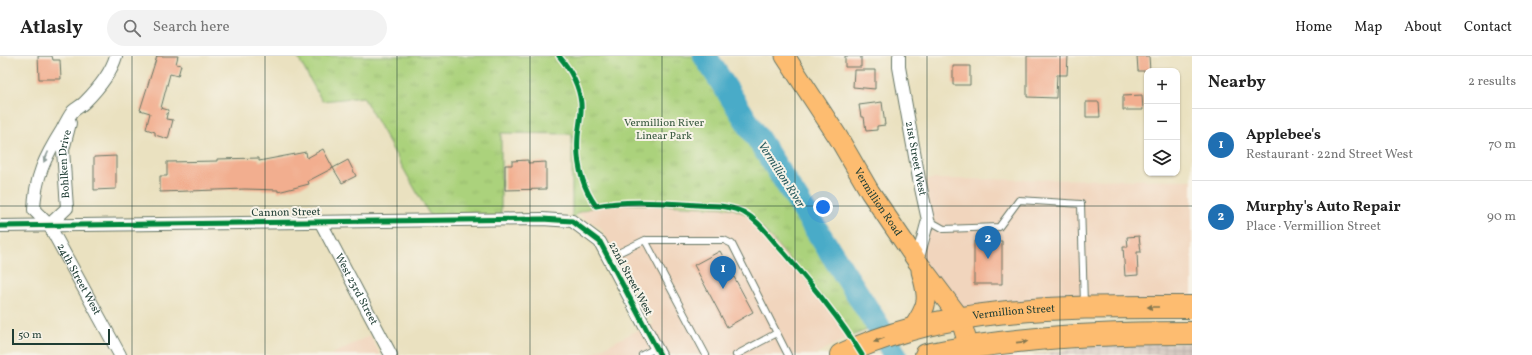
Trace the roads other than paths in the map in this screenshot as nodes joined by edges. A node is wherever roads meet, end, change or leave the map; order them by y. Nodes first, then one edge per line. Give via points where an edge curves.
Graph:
1 (116, 56) edge
2 (785, 56) edge
3 (899, 56) edge
4 (73, 112) junction
5 (928, 220) junction
6 (572, 221) joint
7 (321, 223) junction
8 (49, 225) junction
9 (0, 226) edge
10 (645, 240) junction
11 (608, 258) junction
12 (917, 260) junction
13 (1192, 307) edge
14 (1084, 308) junction
15 (960, 318) junction
16 (913, 328) junction
17 (777, 333) junction
18 (1192, 333) edge
19 (969, 347) junction
20 (658, 351) edge
21 (843, 354) edge
22 (120, 355) edge
23 (391, 355) edge
24 (642, 355) edge
25 (706, 355) edge
26 (736, 355) edge
27 (788, 355) edge
28 (926, 355) edge

1 - 4 street, Bohlken Drive via 97,90
2 - 12 main road, Vermillion Road via 838,137 870,192
3 - 5 street, 21st Street West via 900,75
4 - 8 street, Bohlken Drive via 63,150 67,208
4 -> 8 street, Bohlken Drive via 49,150 39,172 34,193 34,210
5 - 12 street, 21st Street West
5 - 14 lane via 944,230 999,227 1019,200 1081,204
6 - 7 street, Cannon Street
6 - 11 street, 22nd Street West via 600,242
7 - 8 street, Cannon Street
7 - 23 street, West 23rd Street
8 - 9 street, Cannon Street
8 - 22 street, 24th Street West
10 - 11 lane
10 - 17 lane via 724,240 732,244
10 - 25 lane
11 - 20 street, 22nd Street West
12 - 15 main road, Vermillion Road
12 - 16 main road via 927,296 924,310
13 -> 14 highway, Vermillion Street
14 - 15 highway, Vermillion Street via 1027,310
15 - 16 highway, Vermillion Street
15 - 19 main road, Vermillion Road
16 -> 21 highway, Vermillion Street
17 - 26 lane
17 - 27 lane
19 -> 18 highway via 1122,333
19 - 28 highway
20 - 24 lane

